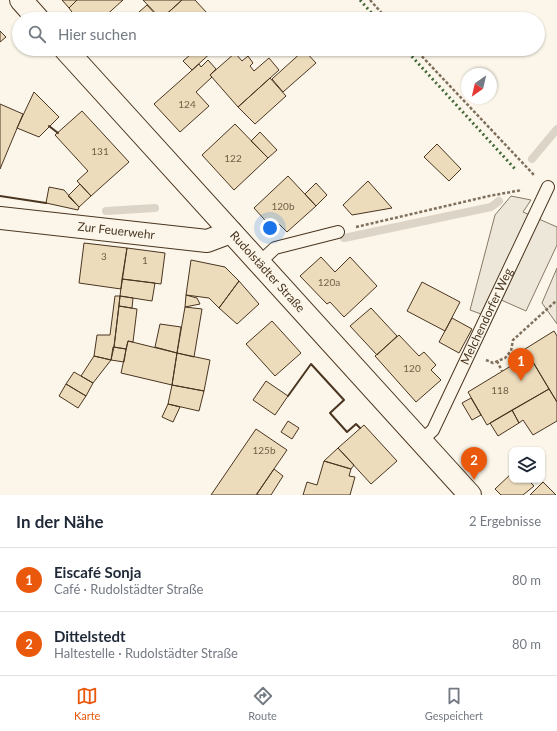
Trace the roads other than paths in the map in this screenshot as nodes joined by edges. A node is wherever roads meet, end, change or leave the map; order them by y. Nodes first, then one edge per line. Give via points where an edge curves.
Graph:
1 (21, 0) edge
2 (32, 12) edge
3 (71, 56) edge
4 (548, 187) road end
5 (0, 218) edge
6 (231, 232) junction
7 (338, 232) road end
8 (259, 263) junction
9 (421, 441) junction
10 (470, 495) edge

1 - 2 street
3 - 6 street, Rudolstädter Straße
4 - 9 lane, Melchendorfer Weg via 433,430
5 - 6 street, Zur Feuerwehr via 208,241
6 - 8 street, Rudolstädter Straße
7 - 8 lane via 274,248
8 - 9 street, Rudolstädter Straße
9 - 10 street, Rudolstädter Straße

